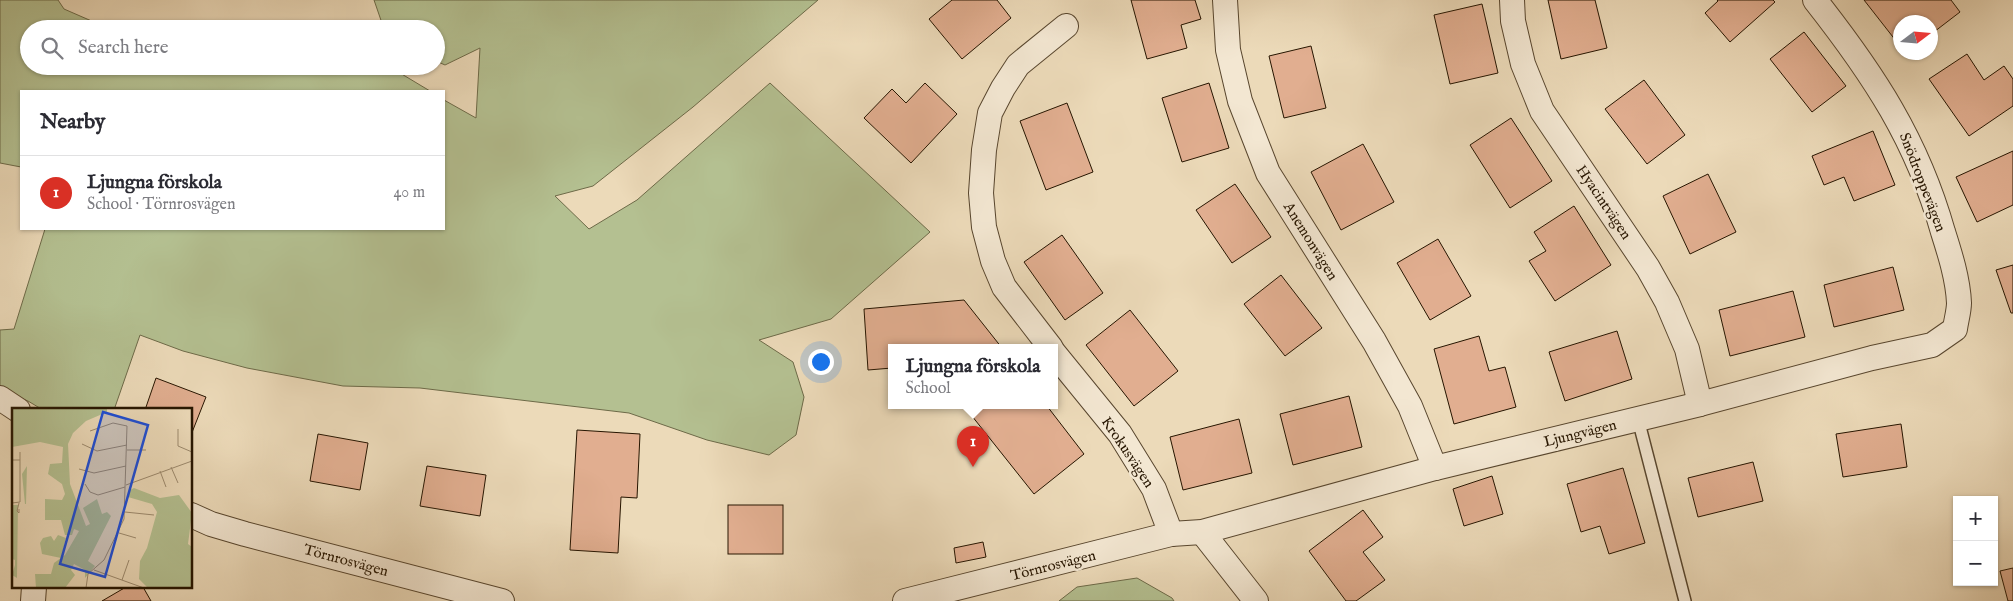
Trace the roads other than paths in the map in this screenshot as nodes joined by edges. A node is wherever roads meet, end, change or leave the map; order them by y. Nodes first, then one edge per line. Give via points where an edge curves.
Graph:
1 (1225, 0) edge
2 (1512, 0) edge
3 (1816, 0) edge
4 (1066, 26) dead end
5 (1955, 329) joint
6 (1048, 344) edge
7 (1058, 358) edge
8 (0, 398) edge
9 (1700, 404) junction
10 (15, 408) edge
11 (1638, 419) junction
12 (1434, 468) junction
13 (192, 515) edge
14 (1202, 532) junction
15 (1171, 534) junction
16 (34, 588) edge
17 (33, 601) edge
18 (502, 601) edge
19 (905, 601) edge
20 (1256, 601) edge
21 (1685, 601) edge

1 - 12 street, Anemonvägen via 1228,50 1240,101 1268,173 1374,341 1410,406
2 - 9 street, Hyacintvägen via 1513,21 1523,64 1542,111 1648,268 1667,302 1686,349
3 - 5 street, Snödroppevägen via 1855,50 1891,106 1917,158 1936,206 1950,257 1959,303
4 - 6 street via 1018,65 990,113 981,193 984,227 1004,287
5 - 9 street, Ljungvägen via 1932,345
7 - 15 street, Krokusvägen via 1120,434 1154,489
8 - 10 street
9 - 11 street, Ljungvägen
11 - 12 street, Ljungvägen
11 - 21 lane
12 - 14 street, Ljungvägen
13 - 18 street, Törnrosvägen via 245,534
14 - 15 street, Törnrosvägen
14 - 20 street
15 - 19 street, Törnrosvägen
16 - 17 street

